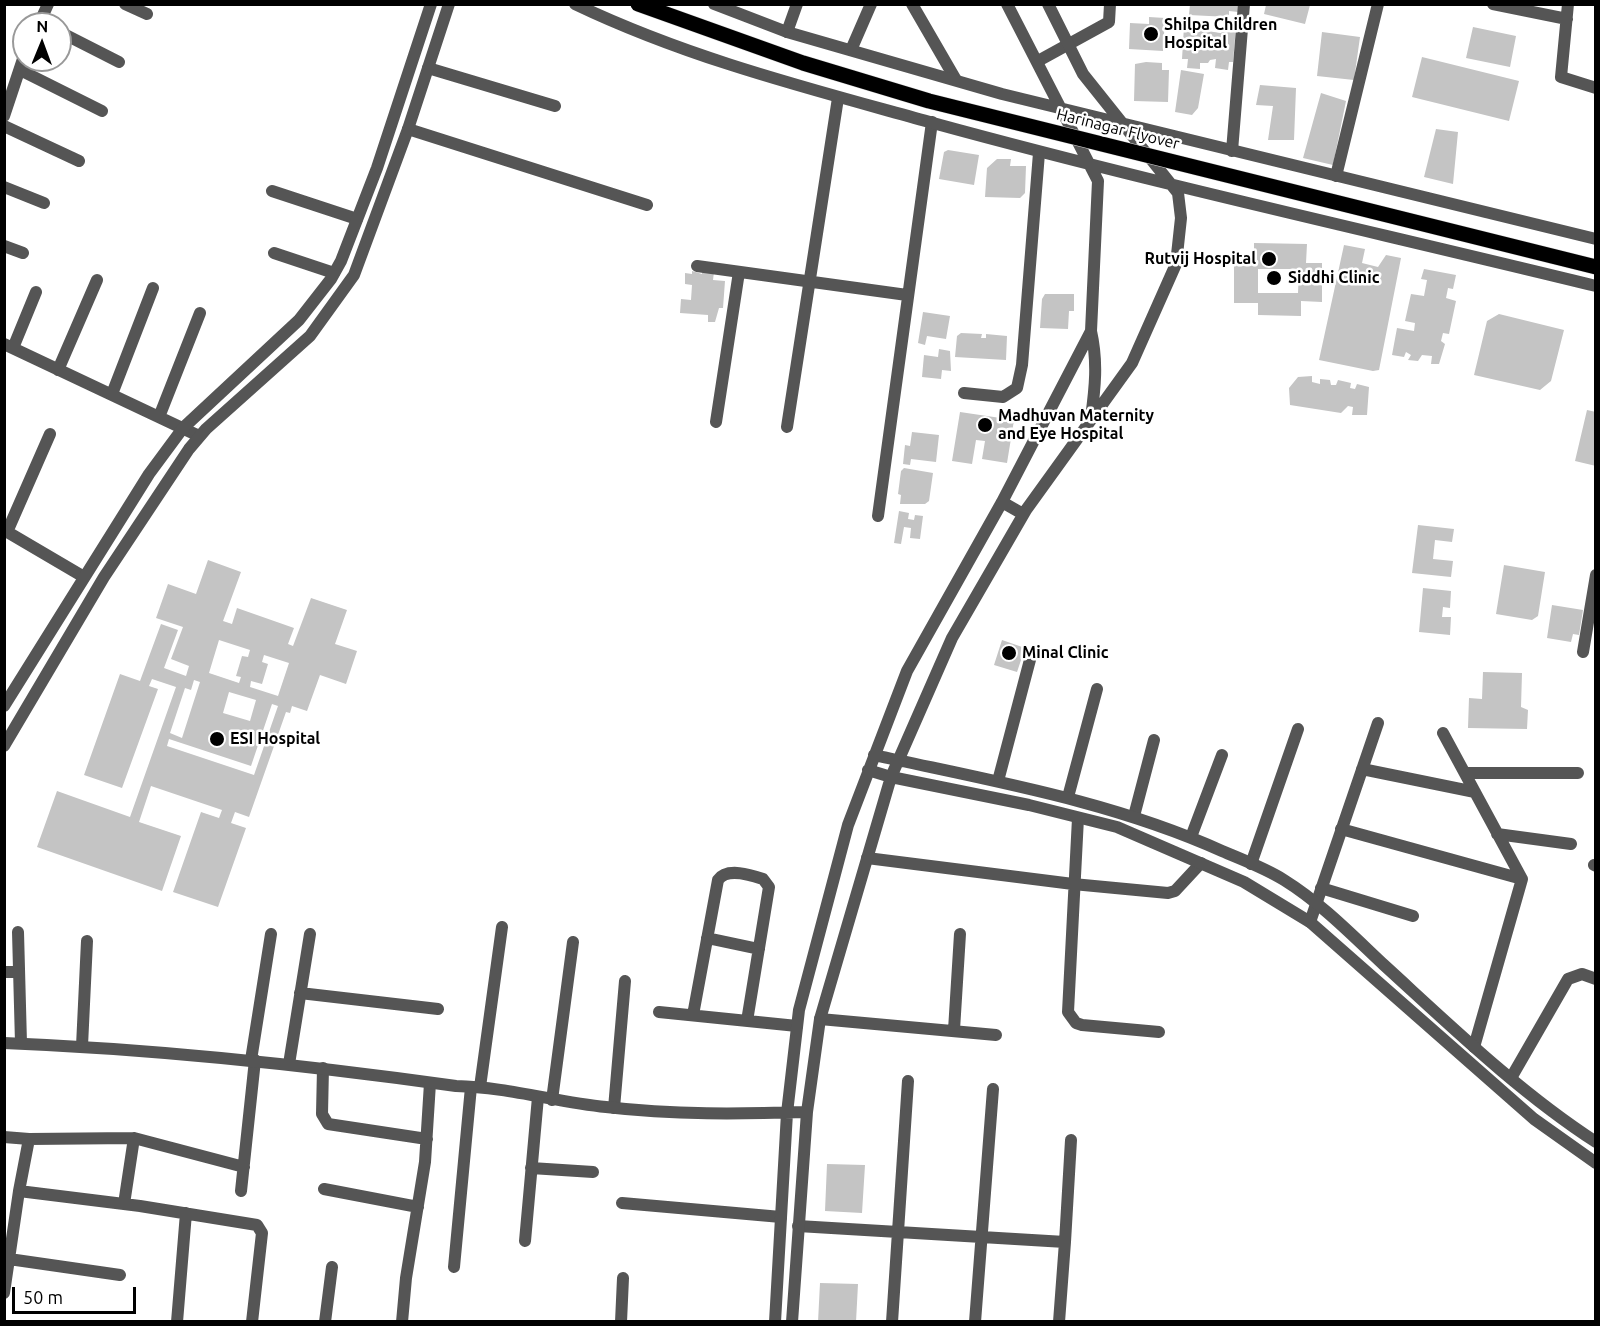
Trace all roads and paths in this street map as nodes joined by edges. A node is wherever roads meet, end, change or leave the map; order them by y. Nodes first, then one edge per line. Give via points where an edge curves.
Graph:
1 (125, 4) edge
2 (431, 4) edge
3 (449, 4) edge
4 (575, 4) edge
5 (638, 4) edge
6 (714, 4) edge
7 (797, 4) edge
8 (871, 4) edge
9 (912, 4) edge
10 (1007, 4) edge
11 (1048, 4) edge
12 (1110, 4) edge
13 (1244, 4) edge
14 (1378, 4) edge
15 (1493, 4) edge
16 (1568, 4) edge
17 (147, 14) dead end
18 (1568, 19) junction
19 (787, 32) junction
20 (72, 38) edge
21 (1069, 46) junction
22 (851, 50) junction
23 (1038, 61) junction
24 (119, 62) dead end
25 (428, 68) junction
26 (19, 72) edge
27 (24, 72) edge
28 (956, 80) junction
29 (1596, 88) edge
30 (838, 98) junction
31 (555, 106) dead end
32 (1063, 109) junction
33 (102, 111) dead end
34 (4, 116) edge
35 (932, 122) junction
36 (1123, 124) junction
37 (4, 126) edge
38 (408, 129) junction
39 (1232, 151) junction
40 (1039, 153) junction
41 (79, 161) dead end
42 (1089, 164) junction
43 (1336, 176) junction
44 (1169, 182) junction
45 (4, 187) edge
46 (272, 191) dead end
47 (44, 203) dead end
48 (648, 205) dead end
49 (357, 219) junction
50 (1596, 239) edge
51 (4, 246) edge
52 (23, 253) dead end
53 (274, 253) dead end
54 (697, 266) dead end
55 (1596, 267) edge
56 (739, 272) junction
57 (334, 273) junction
58 (97, 280) dead end
59 (807, 281) junction
60 (1596, 286) edge
61 (153, 288) dead end
62 (36, 292) dead end
63 (907, 295) junction
64 (200, 313) dead end
65 (1091, 331) junction
66 (9, 346) edge
67 (58, 370) junction
68 (964, 393) dead end
69 (112, 394) junction
70 (159, 417) junction
71 (1090, 420) junction
72 (716, 422) dead end
73 (787, 427) dead end
74 (183, 428) junction
75 (50, 434) dead end
76 (200, 435) junction
77 (1002, 502) junction
78 (1023, 514) junction
79 (878, 516) dead end
80 (6, 531) edge
81 (1596, 575) edge
82 (84, 577) junction
83 (1583, 652) dead end
84 (1031, 656) dead end
85 (1097, 689) dead end
86 (4, 706) edge
87 (1378, 723) dead end
88 (1298, 729) dead end
89 (1443, 732) dead end
90 (1154, 740) dead end
91 (4, 746) edge
92 (874, 755) junction
93 (1222, 755) dead end
94 (898, 760) junction
95 (1362, 769) junction
96 (868, 770) junction
97 (1465, 773) junction
98 (1578, 773) dead end
99 (891, 777) junction
100 (998, 781) junction
101 (1475, 792) junction
102 (1068, 797) junction
103 (1134, 816) junction
104 (1078, 818) junction
105 (1341, 829) junction
106 (1497, 834) junction
107 (1191, 837) junction
108 (1570, 844) dead end
109 (867, 858) junction
110 (1201, 863) junction
111 (1251, 864) junction
112 (1522, 879) junction
113 (1073, 884) junction
114 (1321, 888) junction
115 (1316, 903) junction
116 (1413, 916) dead end
117 (1310, 922) junction
118 (502, 927) dead end
119 (18, 932) dead end
120 (272, 933) dead end
121 (310, 934) dead end
122 (960, 934) dead end
123 (707, 938) junction
124 (87, 941) dead end
125 (573, 942) dead end
126 (759, 949) junction
127 (4, 972) edge
128 (19, 972) junction
129 (1596, 979) edge
130 (625, 981) dead end
131 (300, 993) junction
132 (438, 1009) dead end
133 (659, 1012) dead end
134 (693, 1015) junction
135 (820, 1019) junction
136 (747, 1021) junction
137 (797, 1026) junction
138 (954, 1030) junction
139 (1159, 1032) dead end
140 (996, 1035) dead end
141 (4, 1043) edge
142 (21, 1043) junction
143 (82, 1046) junction
144 (1474, 1047) junction
145 (253, 1060) junction
146 (289, 1064) junction
147 (322, 1068) junction
148 (1511, 1078) junction
149 (908, 1081) dead end
150 (430, 1083) junction
151 (476, 1087) junction
152 (993, 1089) dead end
153 (538, 1097) junction
154 (552, 1100) junction
155 (614, 1108) junction
156 (807, 1112) junction
157 (787, 1113) junction
158 (4, 1137) edge
159 (134, 1138) junction
160 (29, 1139) junction
161 (427, 1139) junction
162 (1071, 1140) dead end
163 (1596, 1142) edge
164 (1596, 1163) edge
165 (244, 1167) junction
166 (531, 1168) junction
167 (593, 1172) dead end
168 (324, 1189) dead end
169 (19, 1191) junction
170 (241, 1191) dead end
171 (622, 1203) dead end
172 (124, 1204) junction
173 (417, 1208) junction
174 (186, 1213) junction
175 (781, 1217) junction
176 (798, 1226) junction
177 (898, 1232) junction
178 (982, 1237) junction
179 (525, 1241) dead end
180 (1065, 1242) junction
181 (9, 1259) junction
182 (332, 1267) dead end
183 (454, 1267) dead end
184 (120, 1275) dead end
185 (623, 1278) dead end
186 (4, 1293) edge
187 (177, 1322) edge
188 (252, 1322) edge
189 (325, 1322) edge
190 (402, 1322) edge
191 (621, 1322) edge
192 (775, 1322) edge
193 (792, 1322) edge
194 (892, 1322) edge
195 (975, 1322) edge
196 (1059, 1322) edge

1 - 17 street
2 - 49 street
3 - 25 street
4 - 30 street via 723,64
5 - 55 main road, Harinagar Flyover, bridge via 792,59 929,101
6 - 19 street
7 - 19 street
8 - 22 street
9 - 28 street
10 - 23 street
11 - 21 street
12 - 21 street via 1108,22
13 - 39 street
14 - 43 street
15 - 18 street
16 - 18 street
18 - 29 street via 1561,77
19 - 22 street
20 - 24 street
21 - 23 street
21 - 36 street via 1083,74
22 - 28 street
23 - 32 street
25 - 31 street
25 - 38 street
26 - 34 street
27 - 33 street
28 - 32 street
30 - 35 street
30 - 59 street
32 - 36 street
32 - 42 street
35 - 40 street
35 - 63 street
36 - 39 street
36 - 44 street
37 - 41 street
38 - 48 street
38 - 76 street via 359,265 348,285 302,344
39 - 43 street
40 - 42 street
40 - 68 street via 1017,388 1003,397
42 - 44 street
42 - 65 street via 1098,181
43 - 50 street
44 - 60 street
44 - 71 street via 1178,193 1181,218 1176,264 1132,363
45 - 47 street
46 - 49 street
49 - 57 street
51 - 52 street
53 - 57 street
54 - 56 street
56 - 59 street
56 - 72 street
57 - 74 street via 299,320
58 - 67 street
59 - 63 street
59 - 73 street
61 - 69 street
62 - 66 street
63 - 79 street
64 - 70 street
65 - 71 street via 1096,372
65 - 77 street
66 - 67 street
67 - 69 street
69 - 70 street
70 - 74 street
71 - 78 street
74 - 76 street
74 - 82 street
75 - 80 street
76 - 91 street via 104,577
77 - 78 street
77 - 92 street via 907,671
78 - 94 street via 952,638
80 - 82 street
81 - 83 street
82 - 86 street
84 - 100 street
85 - 102 street
87 - 95 street
88 - 111 street
89 - 97 street
90 - 103 street
92 - 94 street
92 - 96 street
93 - 107 street
94 - 99 street
94 - 100 street
95 - 101 street
95 - 105 street
96 - 99 street
96 - 137 street via 848,825 800,1000
97 - 98 street
97 - 101 street
99 - 104 street
99 - 109 street
100 - 102 street
101 - 106 street
102 - 103 street
103 - 107 street
104 - 110 street via 1140,835
104 - 113 street
105 - 112 street
105 - 114 street
106 - 108 street
106 - 112 street
107 - 111 street
109 - 113 street
109 - 135 street
110 - 113 street via 1172,893
110 - 117 street via 1244,882
111 - 115 street via 1284,880
112 - 144 street
113 - 139 street via 1068,1012 1071,1018 1082,1025
114 - 115 street
114 - 116 street
115 - 117 street
115 - 144 street
117 - 164 street via 1534,1119
118 - 151 street
119 - 128 street
120 - 145 street
121 - 131 street
122 - 138 street
123 - 126 street
123 - 126 street via 722,874 758,877 769,887
123 - 134 street
124 - 143 street
125 - 154 street
126 - 136 street
127 - 128 street
128 - 142 street
129 - 148 street via 1582,974 1568,979
130 - 155 street
131 - 132 street
131 - 146 street
133 - 134 street
134 - 136 street
135 - 138 street
135 - 156 street
136 - 137 street
137 - 157 street
138 - 140 street
141 - 142 street
142 - 143 street
143 - 145 street
144 - 148 street
145 - 146 street
145 - 165 street
146 - 147 street
147 - 150 street
147 - 161 street via 322,1114 328,1124
148 - 163 street
149 - 177 street
150 - 151 street
150 - 161 street
151 - 153 street
151 - 183 street
152 - 178 street
153 - 154 street
153 - 166 street
154 - 155 street
155 - 157 street via 694,1115
156 - 157 street
156 - 176 street
157 - 175 street
158 - 160 street
159 - 160 street
159 - 165 street
159 - 172 street
160 - 169 street
161 - 173 street
162 - 180 street
165 - 170 street
166 - 167 street
166 - 179 street
168 - 173 street
169 - 172 street
169 - 181 street
171 - 175 street
172 - 174 street
173 - 190 street
174 - 187 street
174 - 188 street via 260,1228
175 - 192 street
176 - 177 street
176 - 193 street
177 - 178 street
177 - 194 street
178 - 180 street
178 - 195 street
180 - 196 street
181 - 184 street
181 - 186 street
182 - 189 street
185 - 191 street

